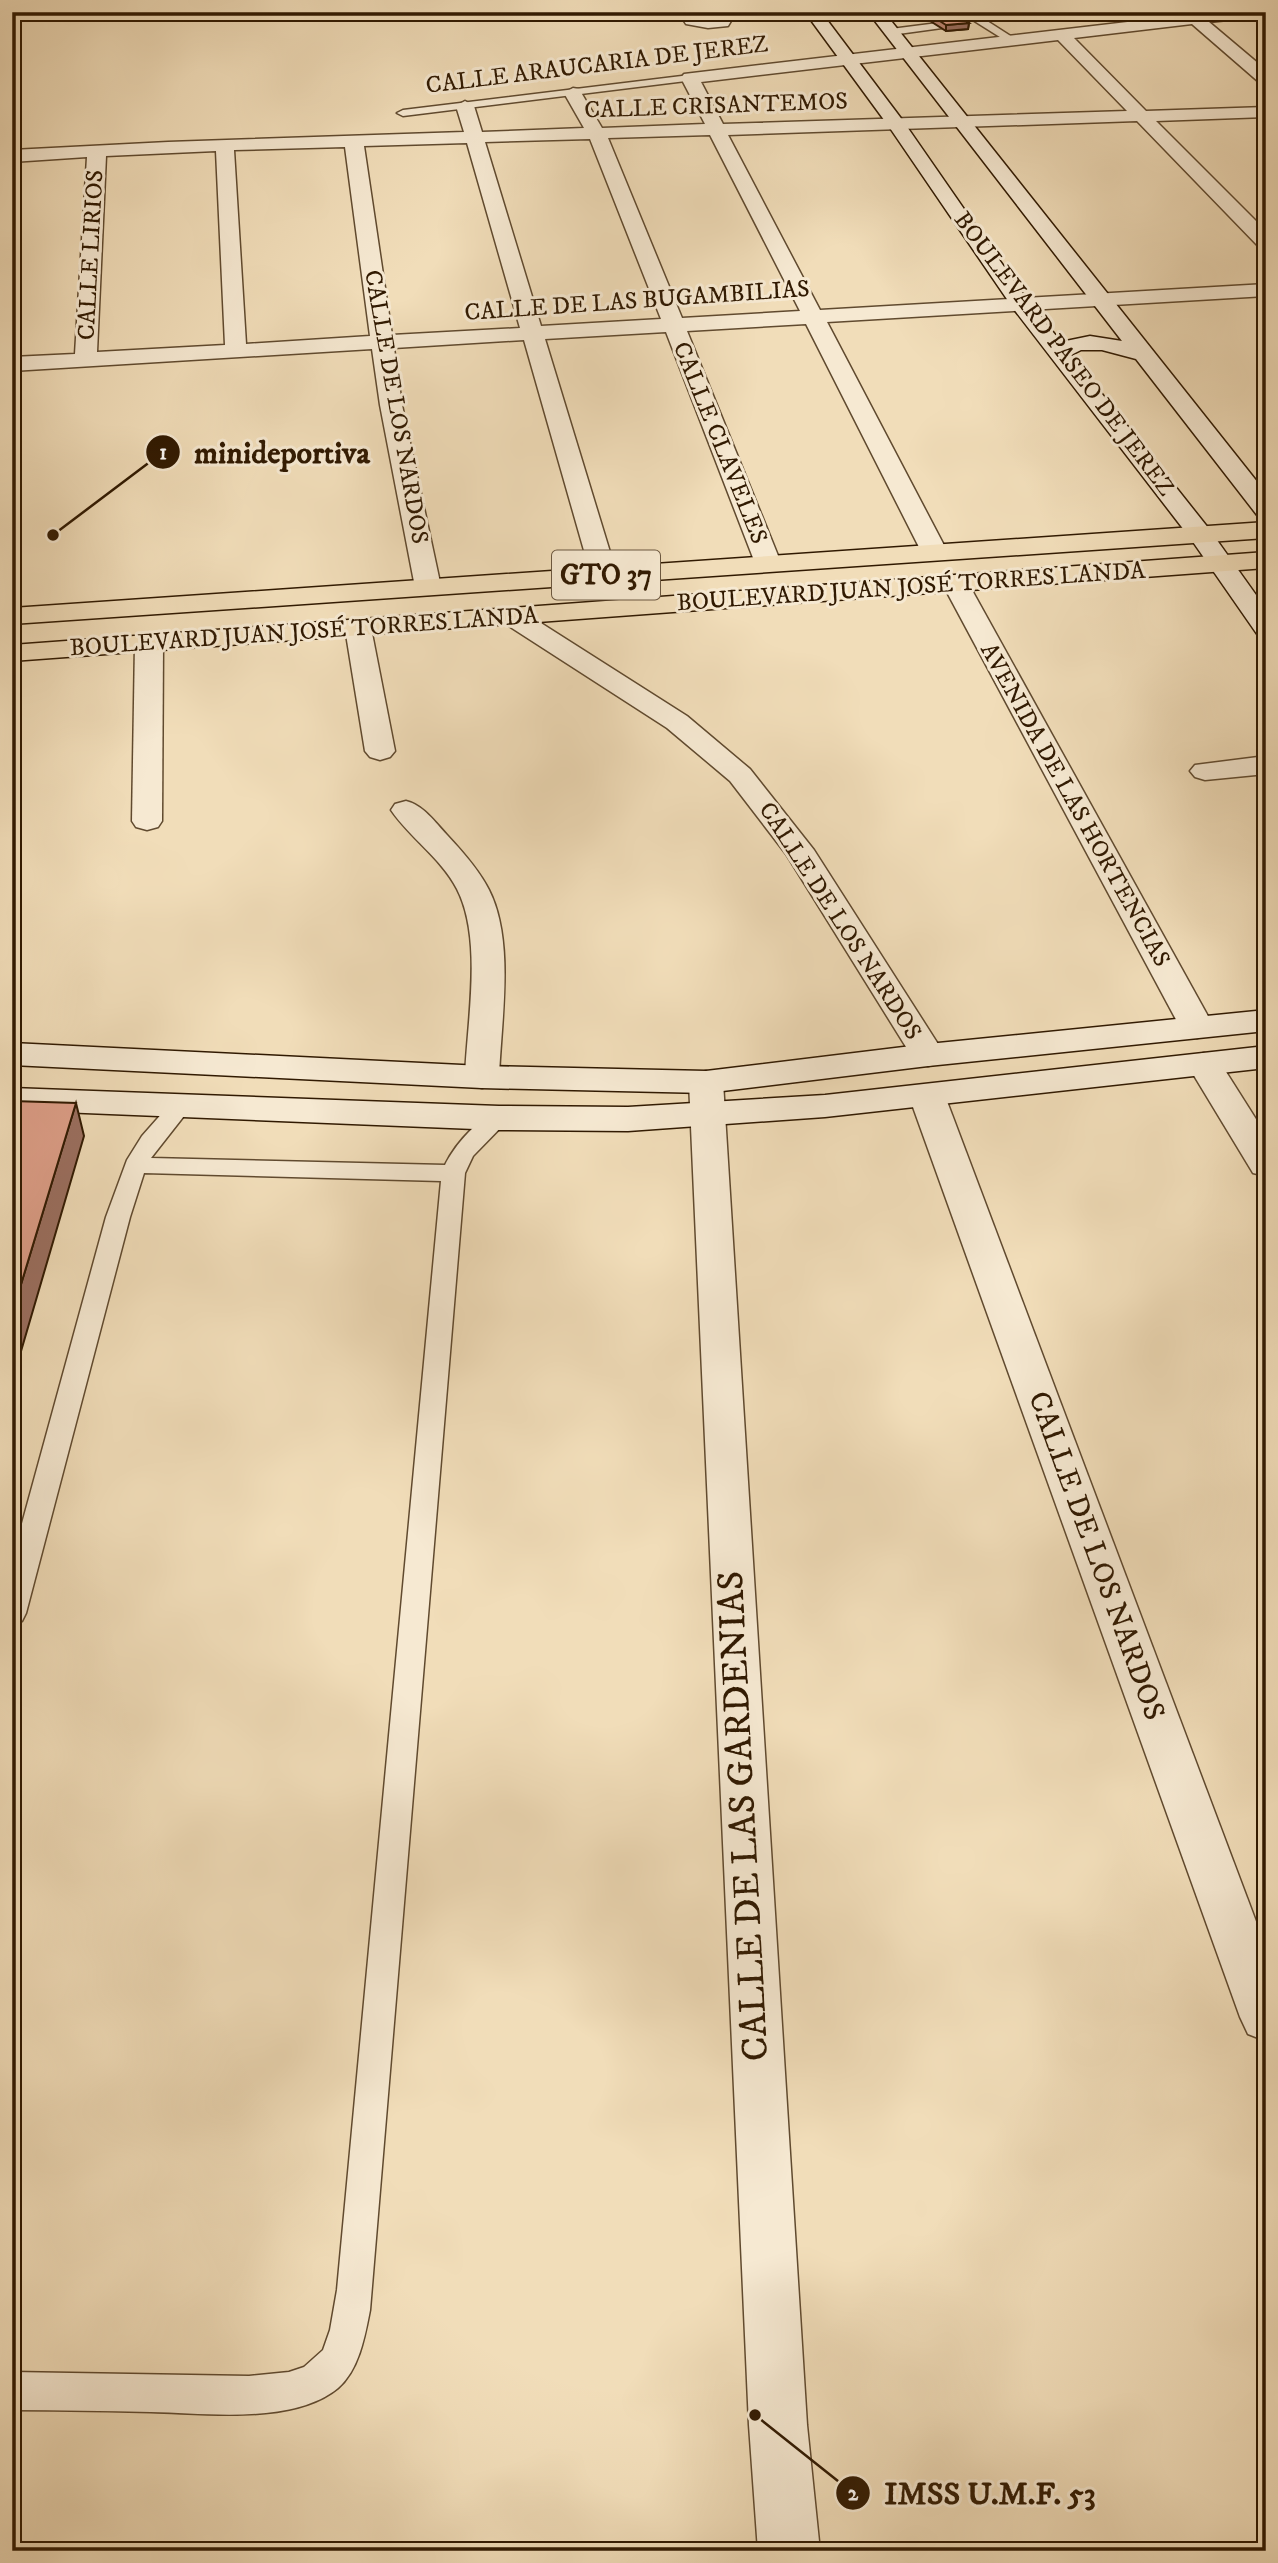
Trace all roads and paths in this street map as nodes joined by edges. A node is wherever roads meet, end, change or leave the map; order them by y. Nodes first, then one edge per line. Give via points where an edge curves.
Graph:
1 (683, 12) edge
2 (720, 12) edge
3 (813, 12) edge
4 (876, 12) edge
5 (965, 12) edge
6 (1256, 12) edge
7 (1197, 20) junction
8 (981, 21) junction
9 (960, 23) edge
10 (937, 26) edge
11 (891, 32) junction
12 (1063, 36) junction
13 (1015, 42) junction
14 (909, 54) junction
15 (849, 60) junction
16 (691, 78) junction
17 (1266, 79) edge
18 (573, 93) junction
19 (466, 106) junction
20 (1266, 112) edge
21 (403, 113) dead end
22 (1144, 116) junction
23 (965, 122) junction
24 (897, 125) junction
25 (718, 129) junction
26 (598, 134) junction
27 (475, 139) junction
28 (354, 144) junction
29 (225, 147) junction
30 (97, 150) junction
31 (12, 156) edge
32 (1266, 243) edge
33 (1266, 290) edge
34 (1102, 299) junction
35 (1020, 304) junction
36 (812, 316) junction
37 (673, 325) junction
38 (531, 335) junction
39 (384, 343) junction
40 (236, 351) junction
41 (1059, 352) junction
42 (1146, 355) junction
43 (86, 360) junction
44 (12, 364) edge
45 (1266, 510) edge
46 (1266, 530) edge
47 (1200, 534) junction
48 (934, 551) junction
49 (1266, 560) edge
50 (768, 563) junction
51 (1220, 563) junction
52 (604, 575) junction
53 (955, 583) junction
54 (428, 587) junction
55 (12, 616) edge
56 (513, 617) junction
57 (358, 628) junction
58 (1266, 628) edge
59 (149, 644) junction
60 (12, 653) edge
61 (380, 751) dead end
62 (1266, 765) edge
63 (1205, 771) dead end
64 (406, 810) dead end
65 (147, 821) dead end
66 (1266, 1020) edge
67 (1197, 1027) junction
68 (12, 1054) edge
69 (1266, 1057) edge
70 (1204, 1063) junction
71 (265, 1068) junction
72 (927, 1075) junction
73 (482, 1077) junction
74 (706, 1098) junction
75 (12, 1099) edge
76 (180, 1107) junction
77 (499, 1118) junction
78 (1266, 1164) edge
79 (135, 1165) junction
80 (453, 1173) junction
81 (12, 1613) edge
82 (1266, 2017) edge
83 (12, 2391) edge
84 (789, 2551) edge

1 - 2 lane via 690,22 708,25 724,24
3 - 15 street, BOULEVARD PASEO DE JEREZ
4 - 11 street
5 - 8 lane
6 - 7 street, CALLE ARAUCARIA DE JEREZ
7 - 12 street, CALLE ARAUCARIA DE JEREZ
7 - 17 street
8 - 9 lane
8 - 13 lane
10 - 11 lane
11 - 14 street
12 - 13 street, CALLE ARAUCARIA DE JEREZ
12 - 22 street
13 - 14 street, CALLE ARAUCARIA DE JEREZ
14 - 15 street, CALLE ARAUCARIA DE JEREZ
14 - 23 street
15 - 16 street, CALLE ARAUCARIA DE JEREZ
15 - 24 street, BOULEVARD PASEO DE JEREZ
16 - 18 lane, CALLE ARAUCARIA DE JEREZ
16 - 25 street
18 - 19 lane, CALLE ARAUCARIA DE JEREZ
18 - 26 street, CALLE CLAVELES
19 - 21 lane, CALLE ARAUCARIA DE JEREZ
19 - 27 street
20 - 22 street, CALLE CRISANTEMOS
22 - 23 street, CALLE CRISANTEMOS
22 - 32 street
23 - 24 street, CALLE CRISANTEMOS
23 - 34 street
24 - 25 street, CALLE CRISANTEMOS
24 - 35 street, BOULEVARD PASEO DE JEREZ
25 - 26 street, CALLE CRISANTEMOS
25 - 36 street
26 - 27 street, CALLE CRISANTEMOS
26 - 37 street, CALLE CLAVELES
27 - 28 street, CALLE CRISANTEMOS
27 - 38 street
28 - 29 street, CALLE CRISANTEMOS
28 - 39 street, CALLE DE LOS NARDOS
29 - 30 street, CALLE CRISANTEMOS
29 - 40 street
30 - 31 street
30 - 43 street, CALLE LIRIOS
33 - 34 street, CALLE DE LAS BUGAMBILIAS
34 - 35 street, CALLE DE LAS BUGAMBILIAS
34 - 42 street
35 - 36 street, CALLE DE LAS BUGAMBILIAS
35 - 41 street, BOULEVARD PASEO DE JEREZ
36 - 37 street, CALLE DE LAS BUGAMBILIAS
36 - 48 street
37 - 38 street, CALLE DE LAS BUGAMBILIAS
37 - 50 street, CALLE CLAVELES
38 - 39 street, CALLE DE LAS BUGAMBILIAS
38 - 52 street
39 - 40 street, CALLE DE LAS BUGAMBILIAS
39 - 54 street, CALLE DE LOS NARDOS via 391,405
40 - 43 street, CALLE DE LAS BUGAMBILIAS
41 - 42 street via 1073,345 1107,344
41 - 47 street, BOULEVARD PASEO DE JEREZ
42 - 45 street
43 - 44 street, CALLE DE LAS BUGAMBILIAS
46 - 47 main road, BOULEVARD JUAN JOSÉ TORRES LANDA / GTO 37
47 - 48 main road, BOULEVARD JUAN JOSÉ TORRES LANDA / GTO 37
47 - 51 street, BOULEVARD PASEO DE JEREZ
48 - 50 main road, BOULEVARD JUAN JOSÉ TORRES LANDA / GTO 37
49 - 51 main road, BOULEVARD JUAN JOSÉ TORRES LANDA / GTO 37
50 - 52 main road, BOULEVARD JUAN JOSÉ TORRES LANDA / GTO 37
51 - 53 main road, BOULEVARD JUAN JOSÉ TORRES LANDA / GTO 37
51 - 58 street, BOULEVARD PASEO DE JEREZ
52 - 54 main road, BOULEVARD JUAN JOSÉ TORRES LANDA / GTO 37
53 - 56 main road, BOULEVARD JUAN JOSÉ TORRES LANDA / GTO 37
53 - 67 street, AVENIDA DE LAS HORTENCIAS
54 - 55 main road, BOULEVARD JUAN JOSÉ TORRES LANDA / GTO 37
56 - 57 main road, BOULEVARD JUAN JOSÉ TORRES LANDA / GTO 37
56 - 72 street, CALLE DE LOS NARDOS via 677,722 740,775 799,850
57 - 59 main road, BOULEVARD JUAN JOSÉ TORRES LANDA / GTO 37
57 - 61 street
59 - 60 main road, BOULEVARD JUAN JOSÉ TORRES LANDA / GTO 37
59 - 65 street
62 - 63 street
64 - 73 street via 448,854 474,890 483,917
66 - 67 street
67 - 72 street
68 - 71 street
69 - 70 street
70 - 72 street
70 - 78 street
71 - 73 street
71 - 76 street via 206,1079
72 - 74 street
72 - 82 street, CALLE DE LOS NARDOS
73 - 74 street
74 - 77 street via 628,1119
74 - 84 street, CALLE DE LAS GARDENIAS via 778,2425
75 - 76 street
76 - 77 street
76 - 79 lane
77 - 80 lane via 463,1152
79 - 80 lane
79 - 81 lane
80 - 83 lane via 360,2238 343,2350 329,2372 310,2384 281,2392

